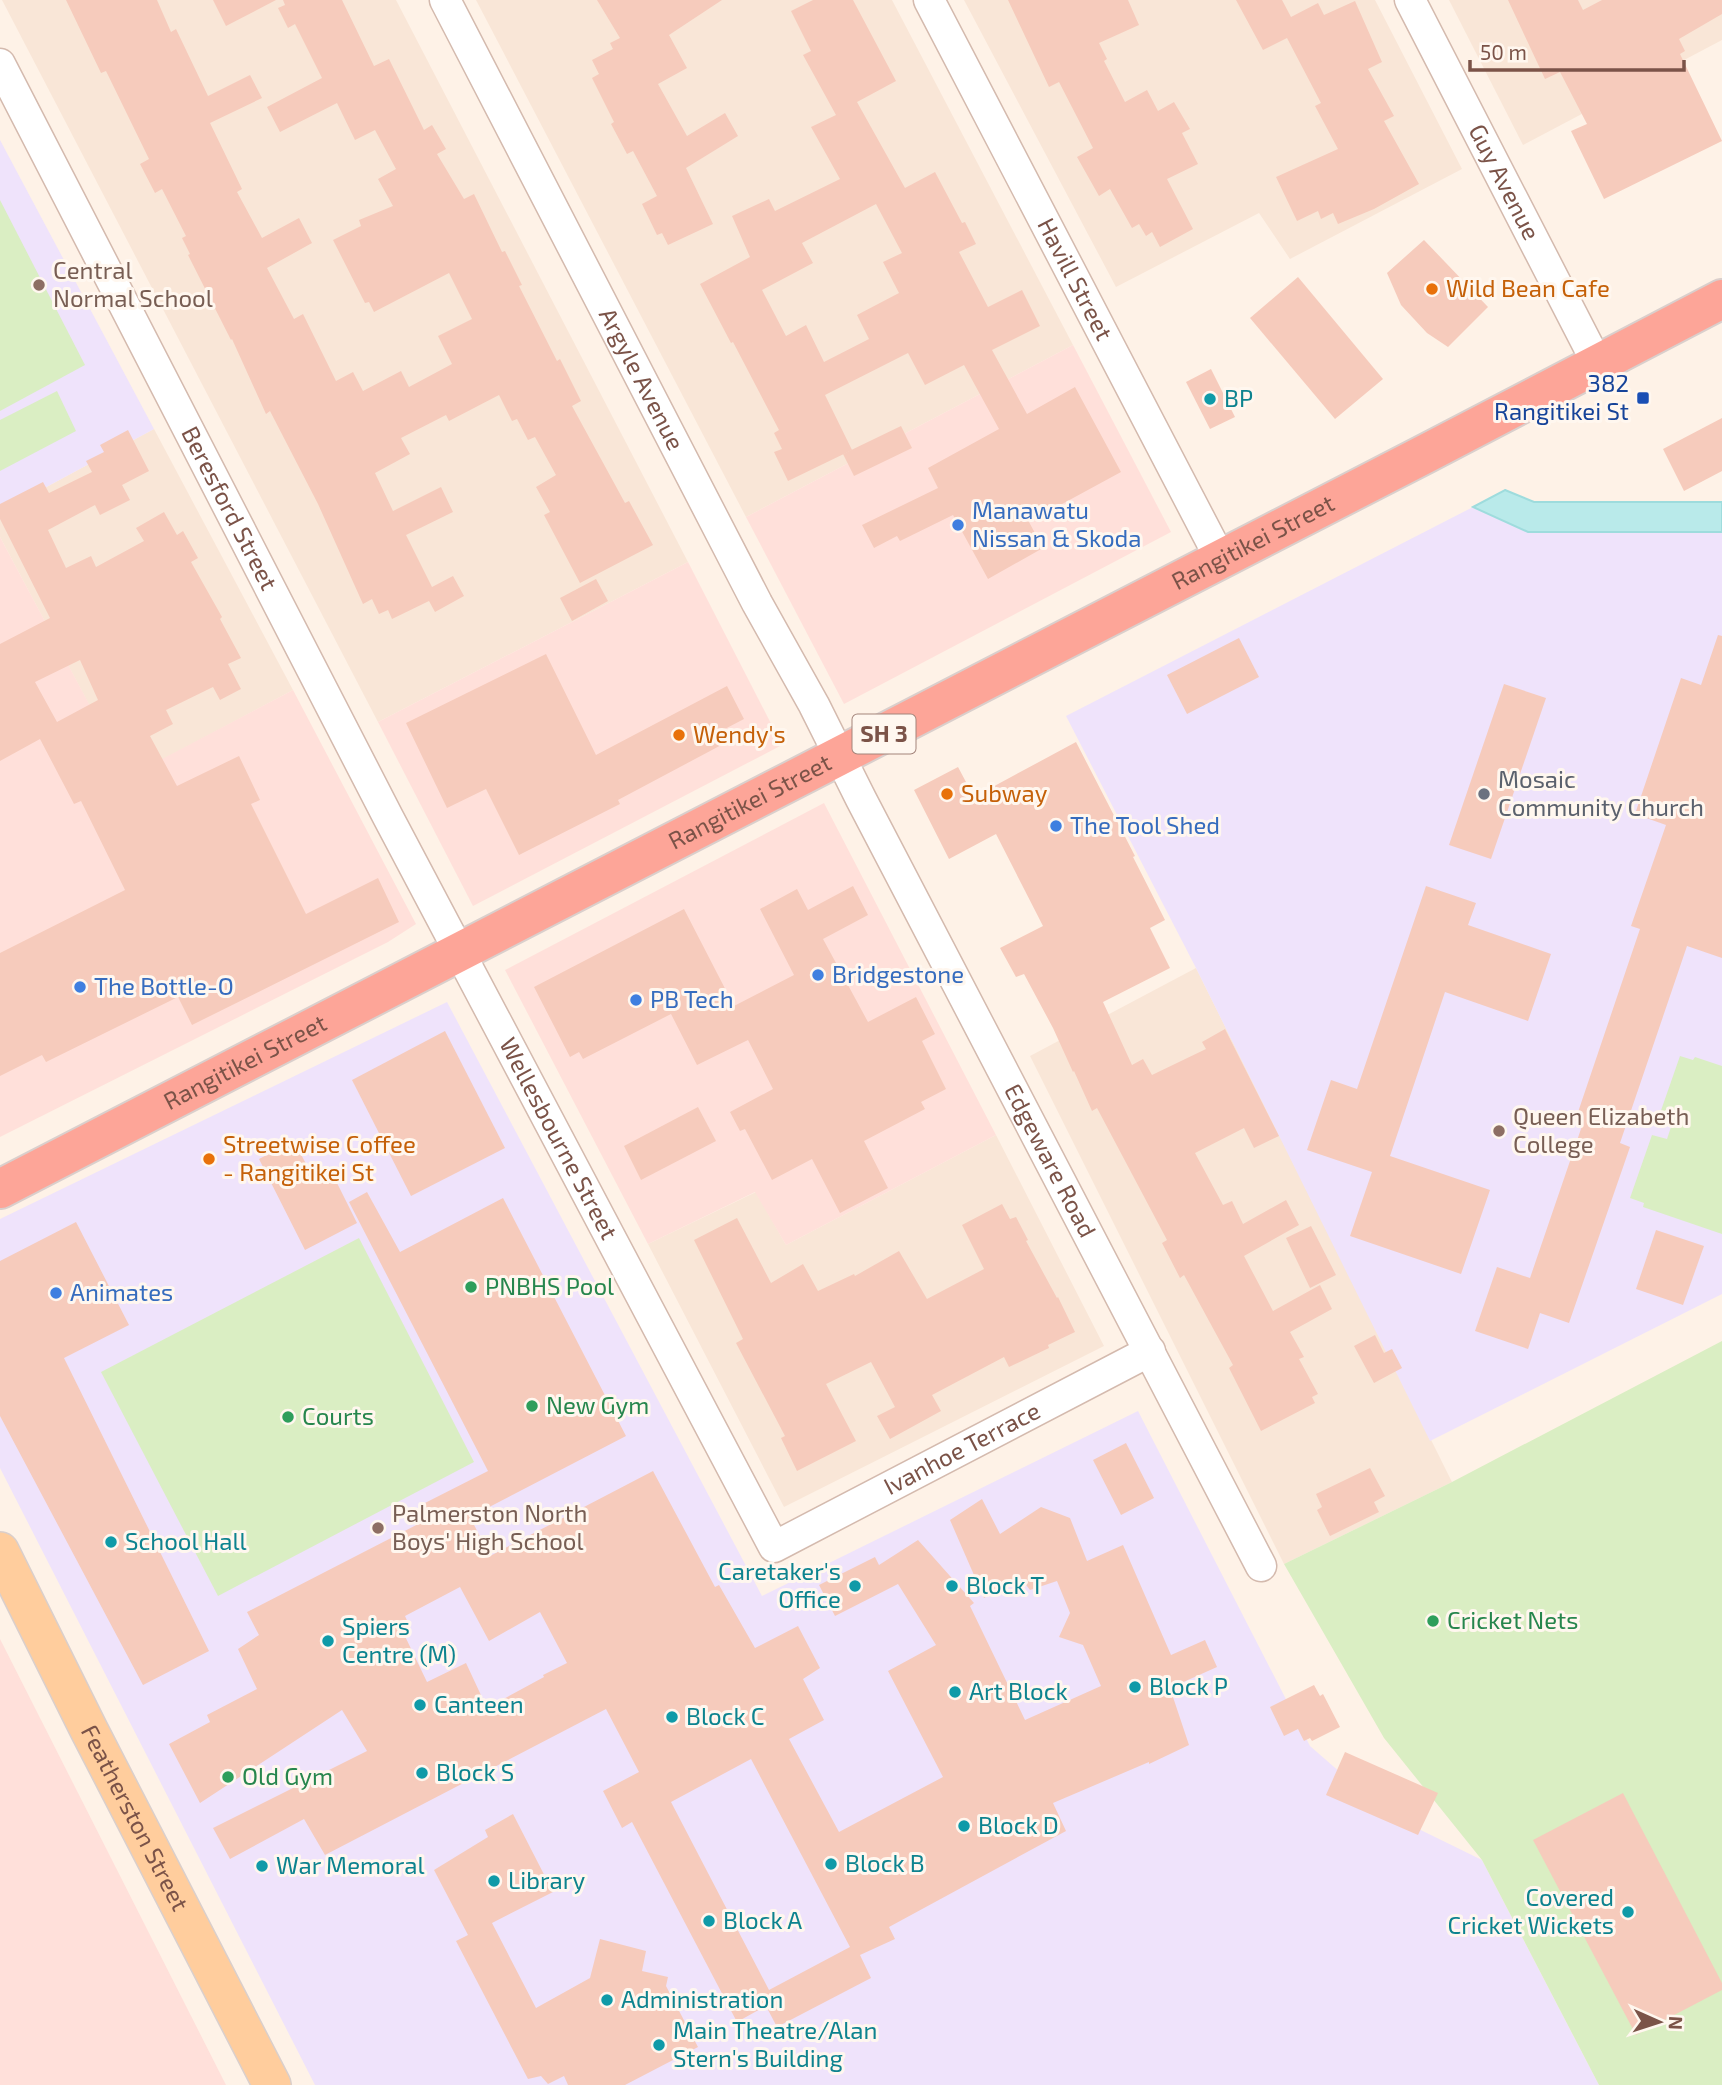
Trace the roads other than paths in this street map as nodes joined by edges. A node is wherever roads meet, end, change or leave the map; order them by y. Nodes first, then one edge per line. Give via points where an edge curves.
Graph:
1 (445, 0) edge
2 (929, 0) edge
3 (1410, 0) edge
4 (0, 64) edge
5 (1722, 299) edge
6 (1597, 363) junction
7 (1220, 560) junction
8 (840, 756) junction
9 (460, 953) junction
10 (0, 1189) edge
11 (1150, 1352) junction
12 (774, 1547) joint
13 (0, 1551) edge
14 (1261, 1566) dead end
15 (272, 2085) edge

1 - 8 street, Argyle Avenue
2 - 7 street, Havill Street
3 - 6 street, Guy Avenue
4 - 9 street, Beresford Street
5 - 6 highway, Rangitikei Street / SH 3
6 - 7 highway, Rangitikei Street / SH 3
7 - 8 highway, Rangitikei Street / SH 3
8 - 9 highway, Rangitikei Street / SH 3
8 - 11 street, Edgeware Road
9 - 10 highway, Rangitikei Street / SH 3
9 - 12 street, Wellesbourne Street
11 - 12 street, Ivanhoe Terrace
11 - 14 street, Edgeware Road
13 - 15 main road, Featherston Street

